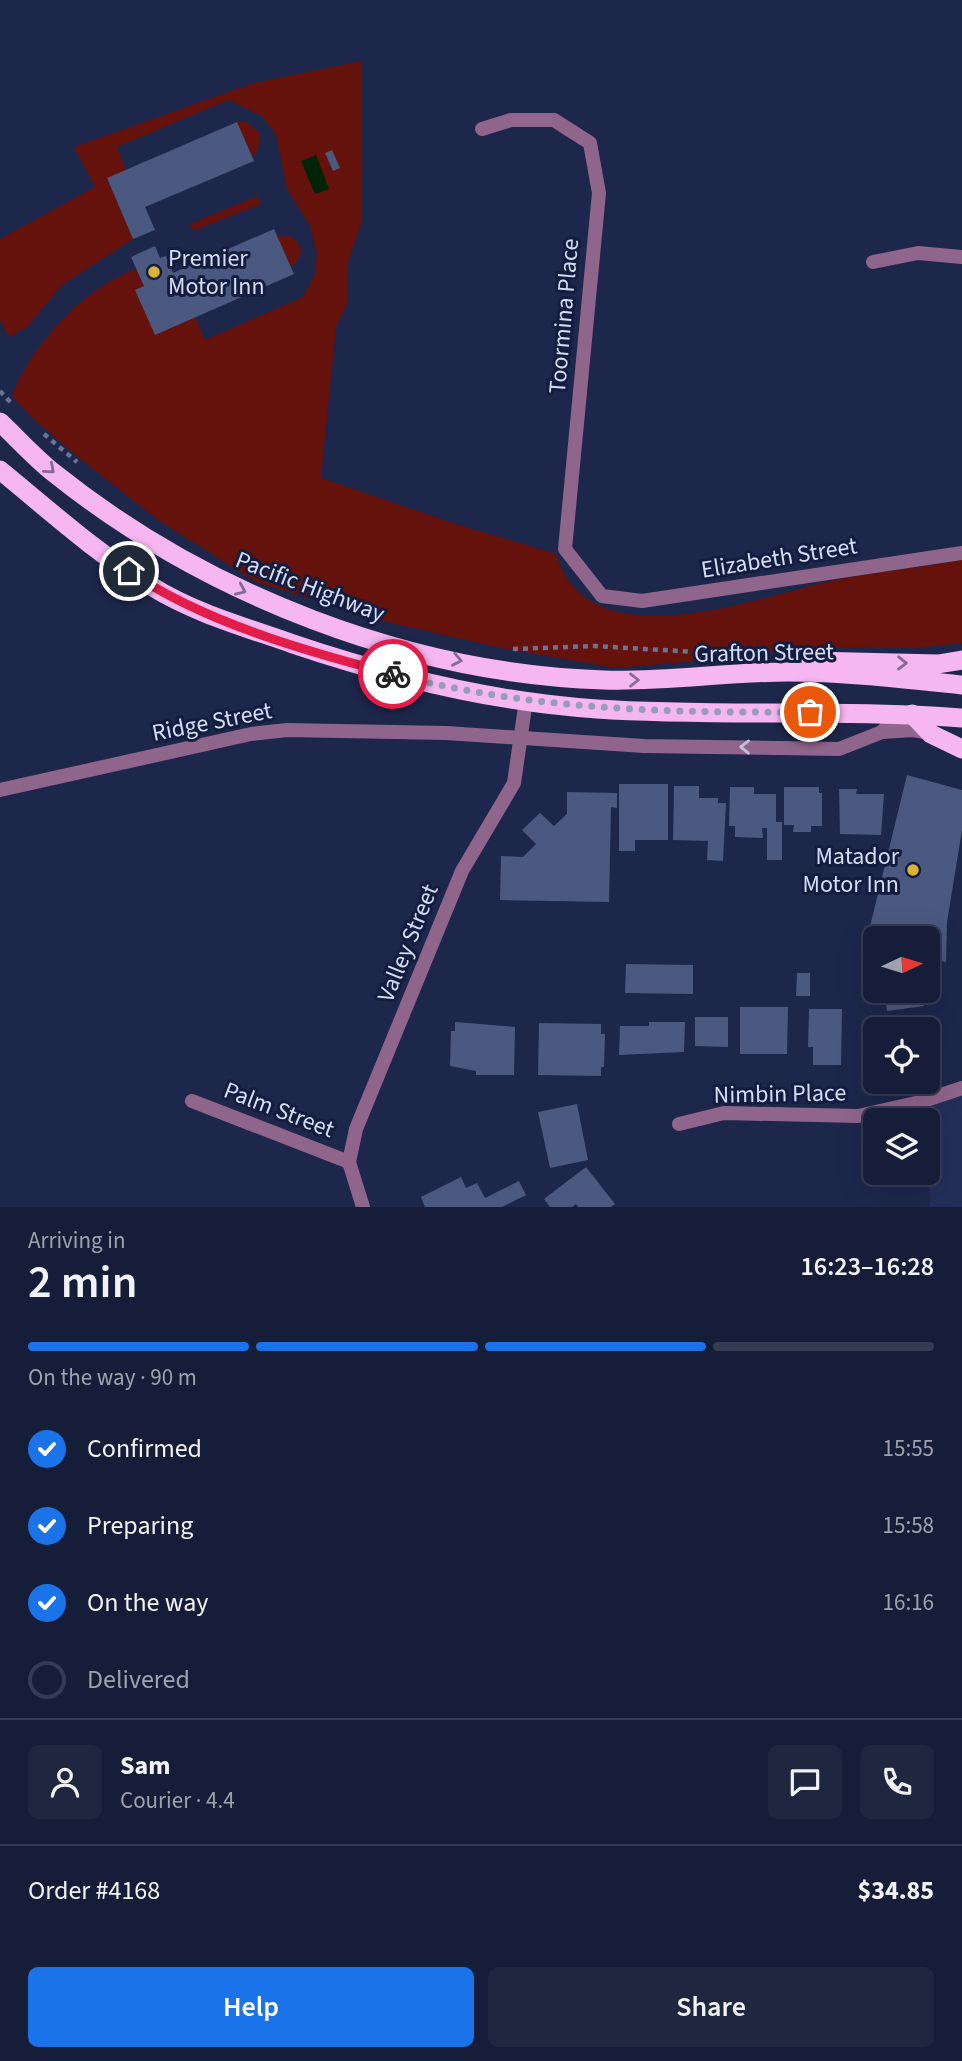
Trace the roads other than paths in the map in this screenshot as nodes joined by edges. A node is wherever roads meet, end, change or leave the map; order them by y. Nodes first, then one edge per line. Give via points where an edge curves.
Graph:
1 (482, 129) dead end
2 (962, 257) edge
3 (873, 262) dead end
4 (0, 422) edge
5 (0, 470) edge
6 (962, 554) edge
7 (602, 596) joint
8 (962, 660) edge
9 (788, 672) junction
10 (566, 677) joint
11 (962, 685) edge
12 (526, 701) junction
13 (906, 714) junction
14 (962, 718) edge
15 (882, 732) junction
16 (932, 734) junction
17 (521, 738) junction
18 (962, 749) edge
19 (0, 790) edge
20 (962, 1088) edge
21 (192, 1101) dead end
22 (679, 1124) dead end
23 (349, 1161) junction
24 (362, 1207) edge

1 - 7 street, Toormina Place via 511,120 554,120 590,143 599,193 565,550
2 - 3 street via 918,253
4 -> 10 highway, Pacific Highway via 53,472 134,530 233,587 286,610 397,646
5 - 12 highway via 151,587 225,621 354,664
6 - 7 street, Elizabeth Street via 642,601
9 -> 8 highway via 806,661 938,664
10 -> 9 highway, Grafton Street via 673,679
9 - 11 highway, Grafton Street
12 - 13 highway via 691,713
12 - 17 street, Valley Street
13 - 14 highway
13 - 15 street
13 - 16 highway
15 - 16 street
15 -> 17 street via 839,749 644,746
16 - 18 highway
17 - 19 street, Ridge Street via 288,730 251,734
17 - 23 street, Valley Street via 514,783 462,871 356,1129
20 - 22 street, Nimbin Place via 858,1116 724,1113
21 - 23 street, Palm Street
23 - 24 street, Valley Street

